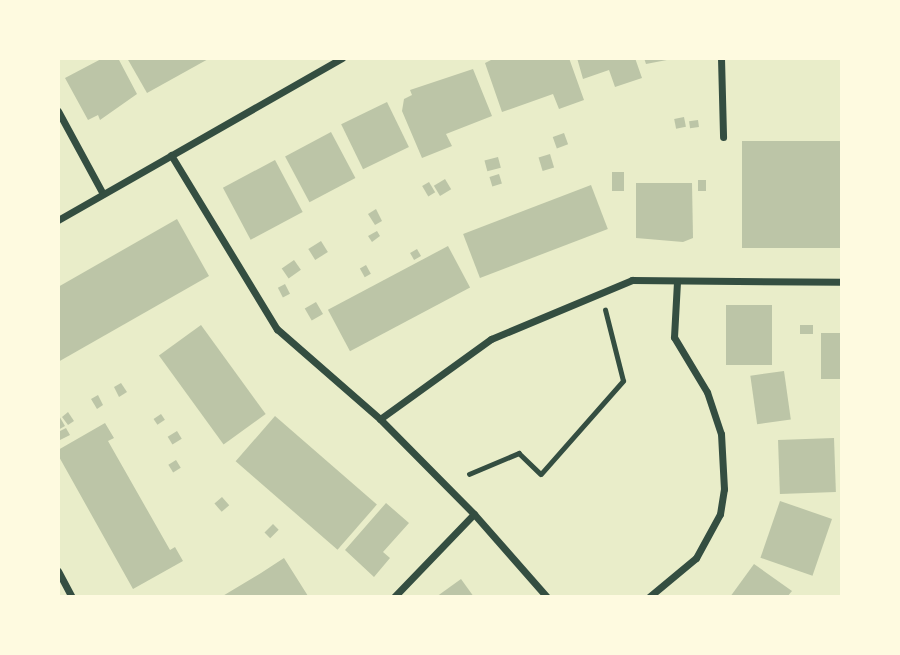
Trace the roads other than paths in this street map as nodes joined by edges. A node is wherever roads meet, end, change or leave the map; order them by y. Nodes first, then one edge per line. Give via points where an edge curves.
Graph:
1 (342, 58) edge
2 (721, 58) edge
3 (58, 111) edge
4 (723, 137) dead end
5 (171, 155) junction
6 (103, 194) junction
7 (58, 220) edge
8 (677, 281) junction
9 (842, 282) edge
10 (380, 419) junction
11 (474, 514) junction
12 (58, 572) edge
13 (72, 597) edge
14 (394, 597) edge
15 (547, 597) edge
16 (649, 597) edge

1 - 5 street
2 - 4 street
3 - 6 street
5 - 6 street
5 - 10 street via 277,329
6 - 7 street
8 - 9 street
8 - 10 street via 632,280 491,339
8 - 16 street via 674,337 707,392 721,434 724,489 720,514 696,558
10 - 11 street
11 - 14 street
11 - 15 street
12 - 13 street

